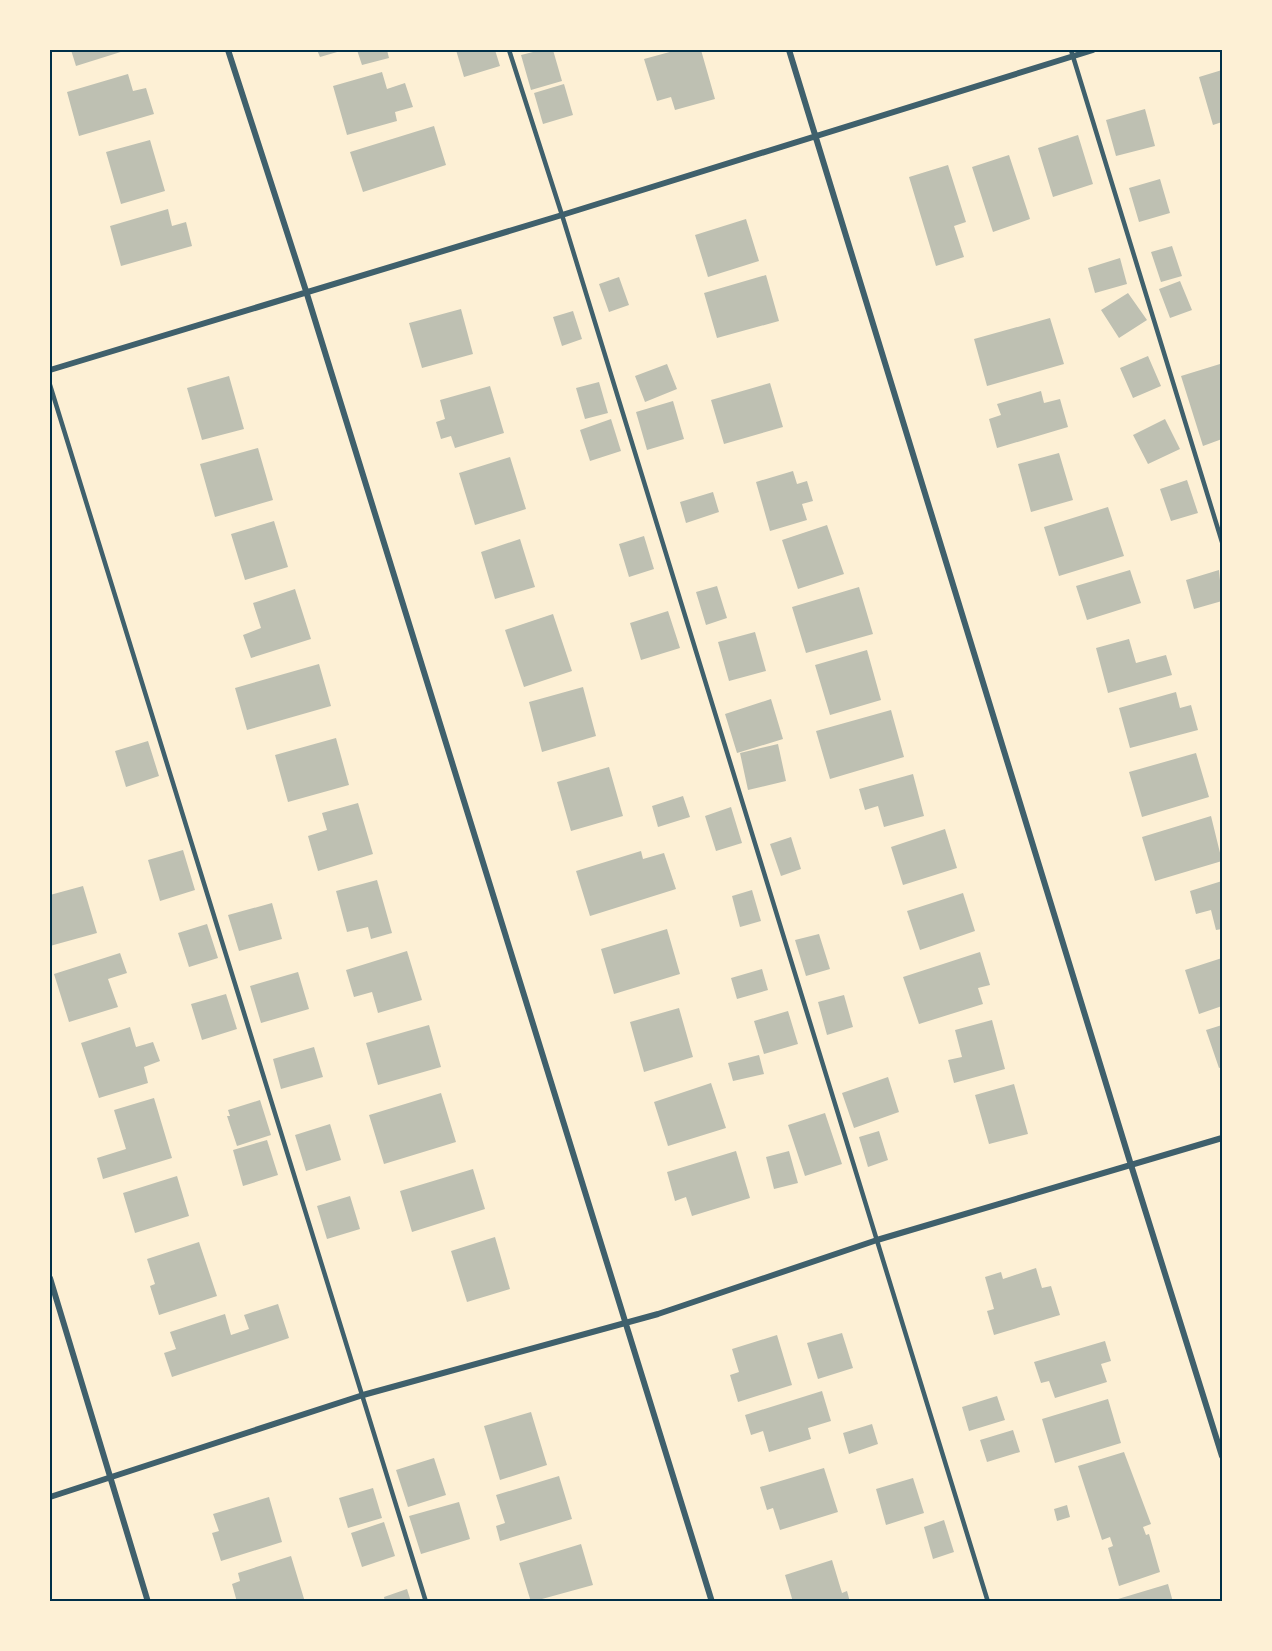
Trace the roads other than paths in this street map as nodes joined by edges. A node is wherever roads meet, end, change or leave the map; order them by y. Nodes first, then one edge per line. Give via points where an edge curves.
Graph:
1 (228, 50) edge
2 (508, 50) edge
3 (789, 50) edge
4 (1093, 50) edge
5 (1072, 52) edge
6 (816, 134) junction
7 (562, 215) junction
8 (306, 291) junction
9 (50, 370) edge
10 (50, 385) edge
11 (1222, 542) edge
12 (1222, 1138) edge
13 (1131, 1165) junction
14 (877, 1240) junction
15 (50, 1278) edge
16 (626, 1324) junction
17 (363, 1395) junction
18 (1222, 1456) edge
19 (110, 1477) junction
20 (50, 1497) edge
21 (148, 1602) edge
22 (426, 1602) edge
23 (712, 1602) edge
24 (988, 1602) edge

1 - 8 street
2 - 7 lane
3 - 6 street
4 - 5 street
5 - 6 street
5 - 11 lane
6 - 7 street
6 - 13 street
7 - 8 street
7 - 14 lane
8 - 9 street
8 - 16 street
10 - 17 lane
12 - 13 street
13 - 14 street
13 - 18 street
14 - 16 street
14 - 24 lane
15 - 19 street
16 - 17 street
16 - 23 street
17 - 19 street
17 - 22 lane
19 - 20 street
19 - 21 street

